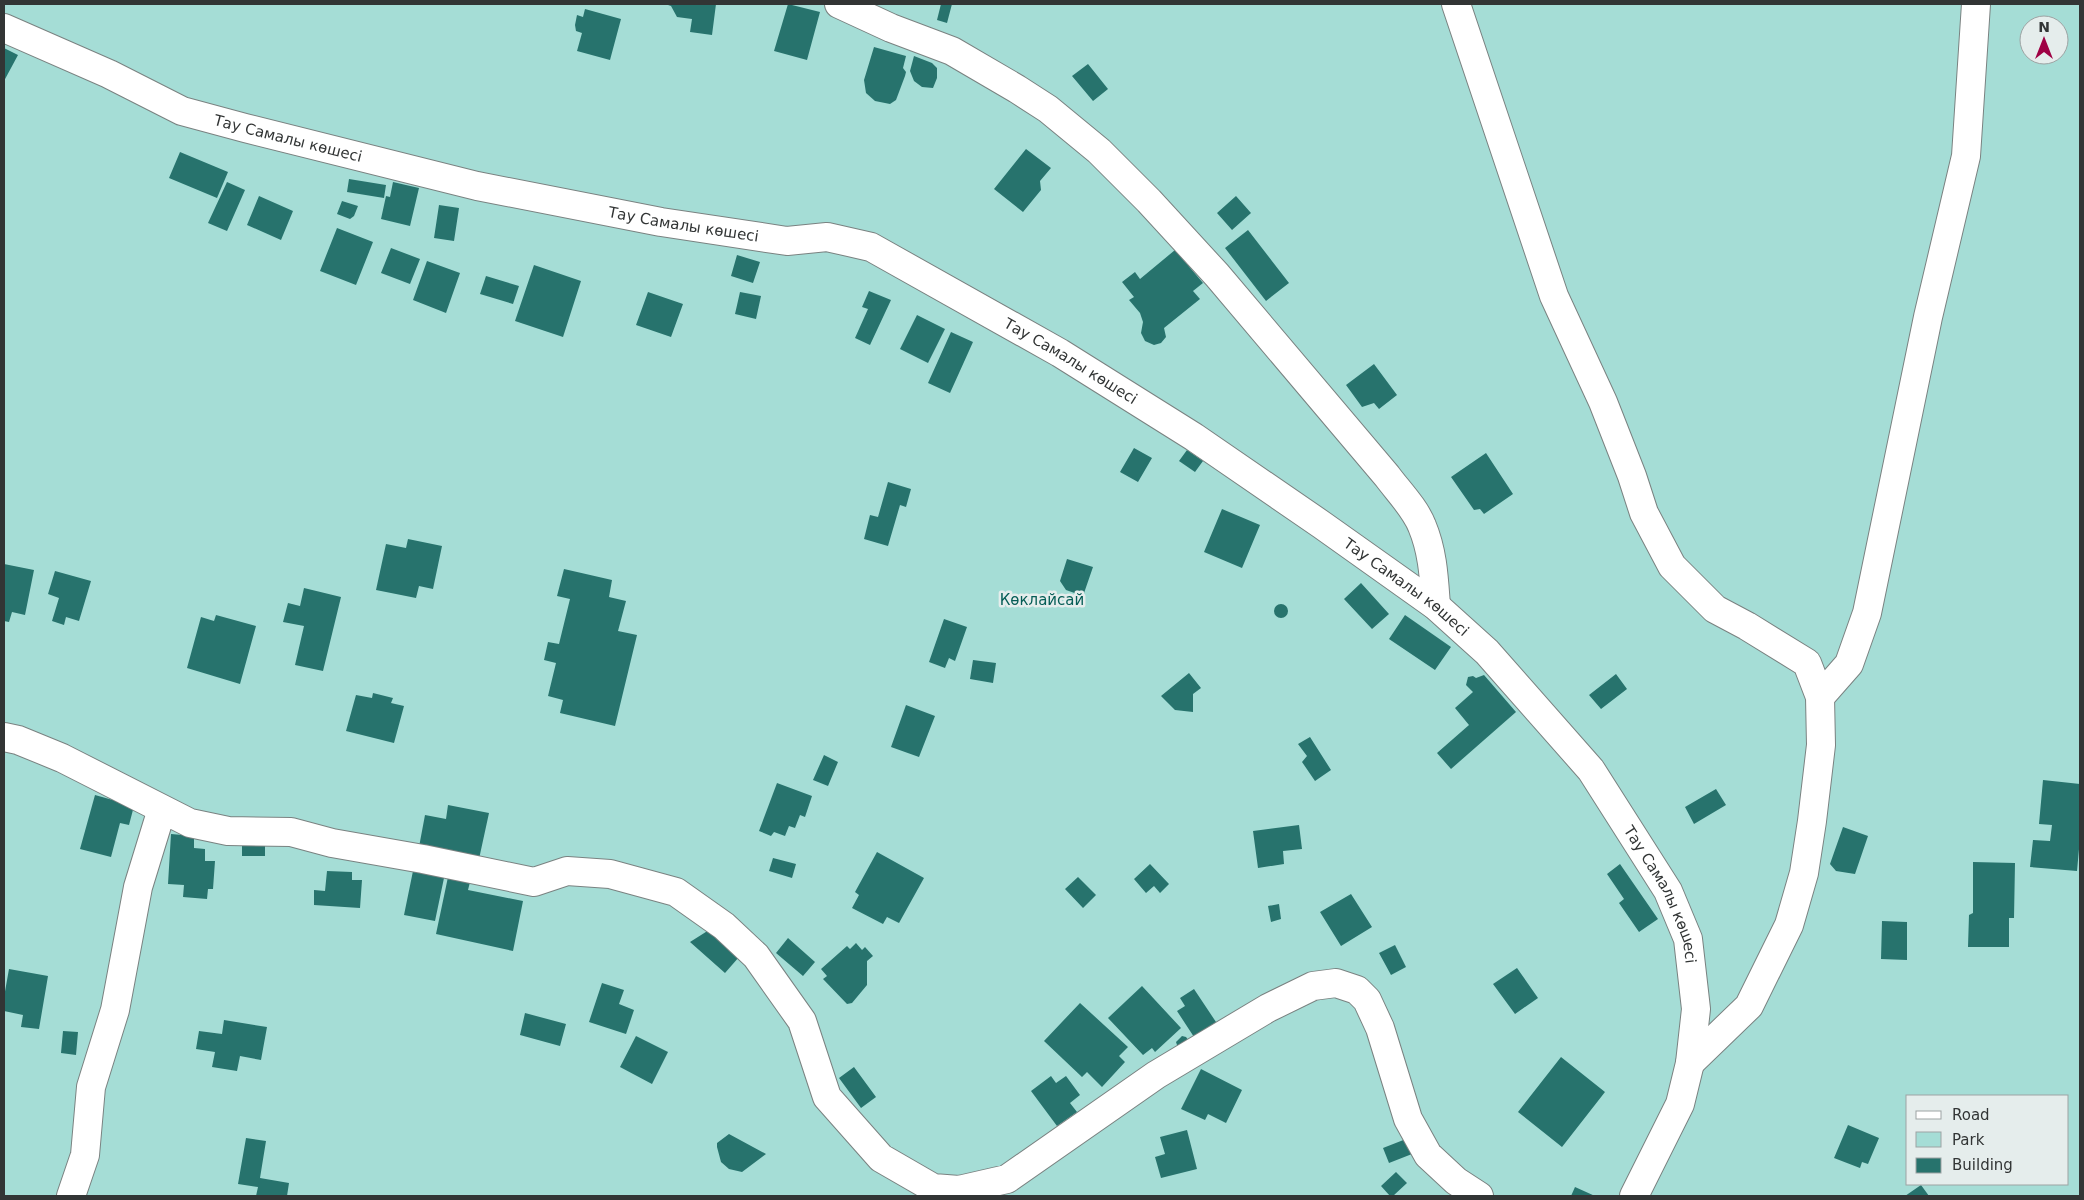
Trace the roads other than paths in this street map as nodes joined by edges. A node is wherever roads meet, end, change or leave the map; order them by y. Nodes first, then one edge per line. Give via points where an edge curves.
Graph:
1 (839, 4) edge
2 (1456, 4) edge
3 (1976, 4) edge
4 (4, 28) edge
5 (1436, 606) junction
6 (1820, 697) junction
7 (4, 736) edge
8 (162, 809) junction
9 (1690, 1063) junction
10 (71, 1196) edge
11 (1479, 1196) edge
12 (1634, 1196) edge

1 - 5 street via 952,51 1017,88 1098,151 1149,200 1224,282 1407,503 1422,525 1432,556
2 - 6 street via 1554,296 1602,402 1644,513 1672,566 1715,610 1807,662
3 - 6 street via 1966,156 1928,317 1867,613 1849,664
4 - 5 street, Тау Самалы көшесі via 109,74 182,111 245,128 477,186 661,222 787,241 827,237 871,247 1060,353 1194,437
5 - 9 street, Тау Самалы көшесі via 1487,652 1591,770 1668,891 1688,939 1696,1009
6 - 9 street via 1821,745 1812,821 1804,873 1789,925 1749,1006
7 - 8 street via 62,758
8 - 10 street via 138,887 115,1010 91,1087 85,1156
8 - 11 street via 190,823 228,830 291,832 332,843 534,882 567,871 593,872 676,892 724,926 756,956 802,1021 827,1096 833,1103 881,1158 933,1188 959,1190 1007,1179 1156,1075 1268,1008 1312,986 1336,983 1356,990 1367,1000 1380,1028 1408,1119 1428,1155
9 - 12 street, Тау Самалы көшесі via 1680,1104

